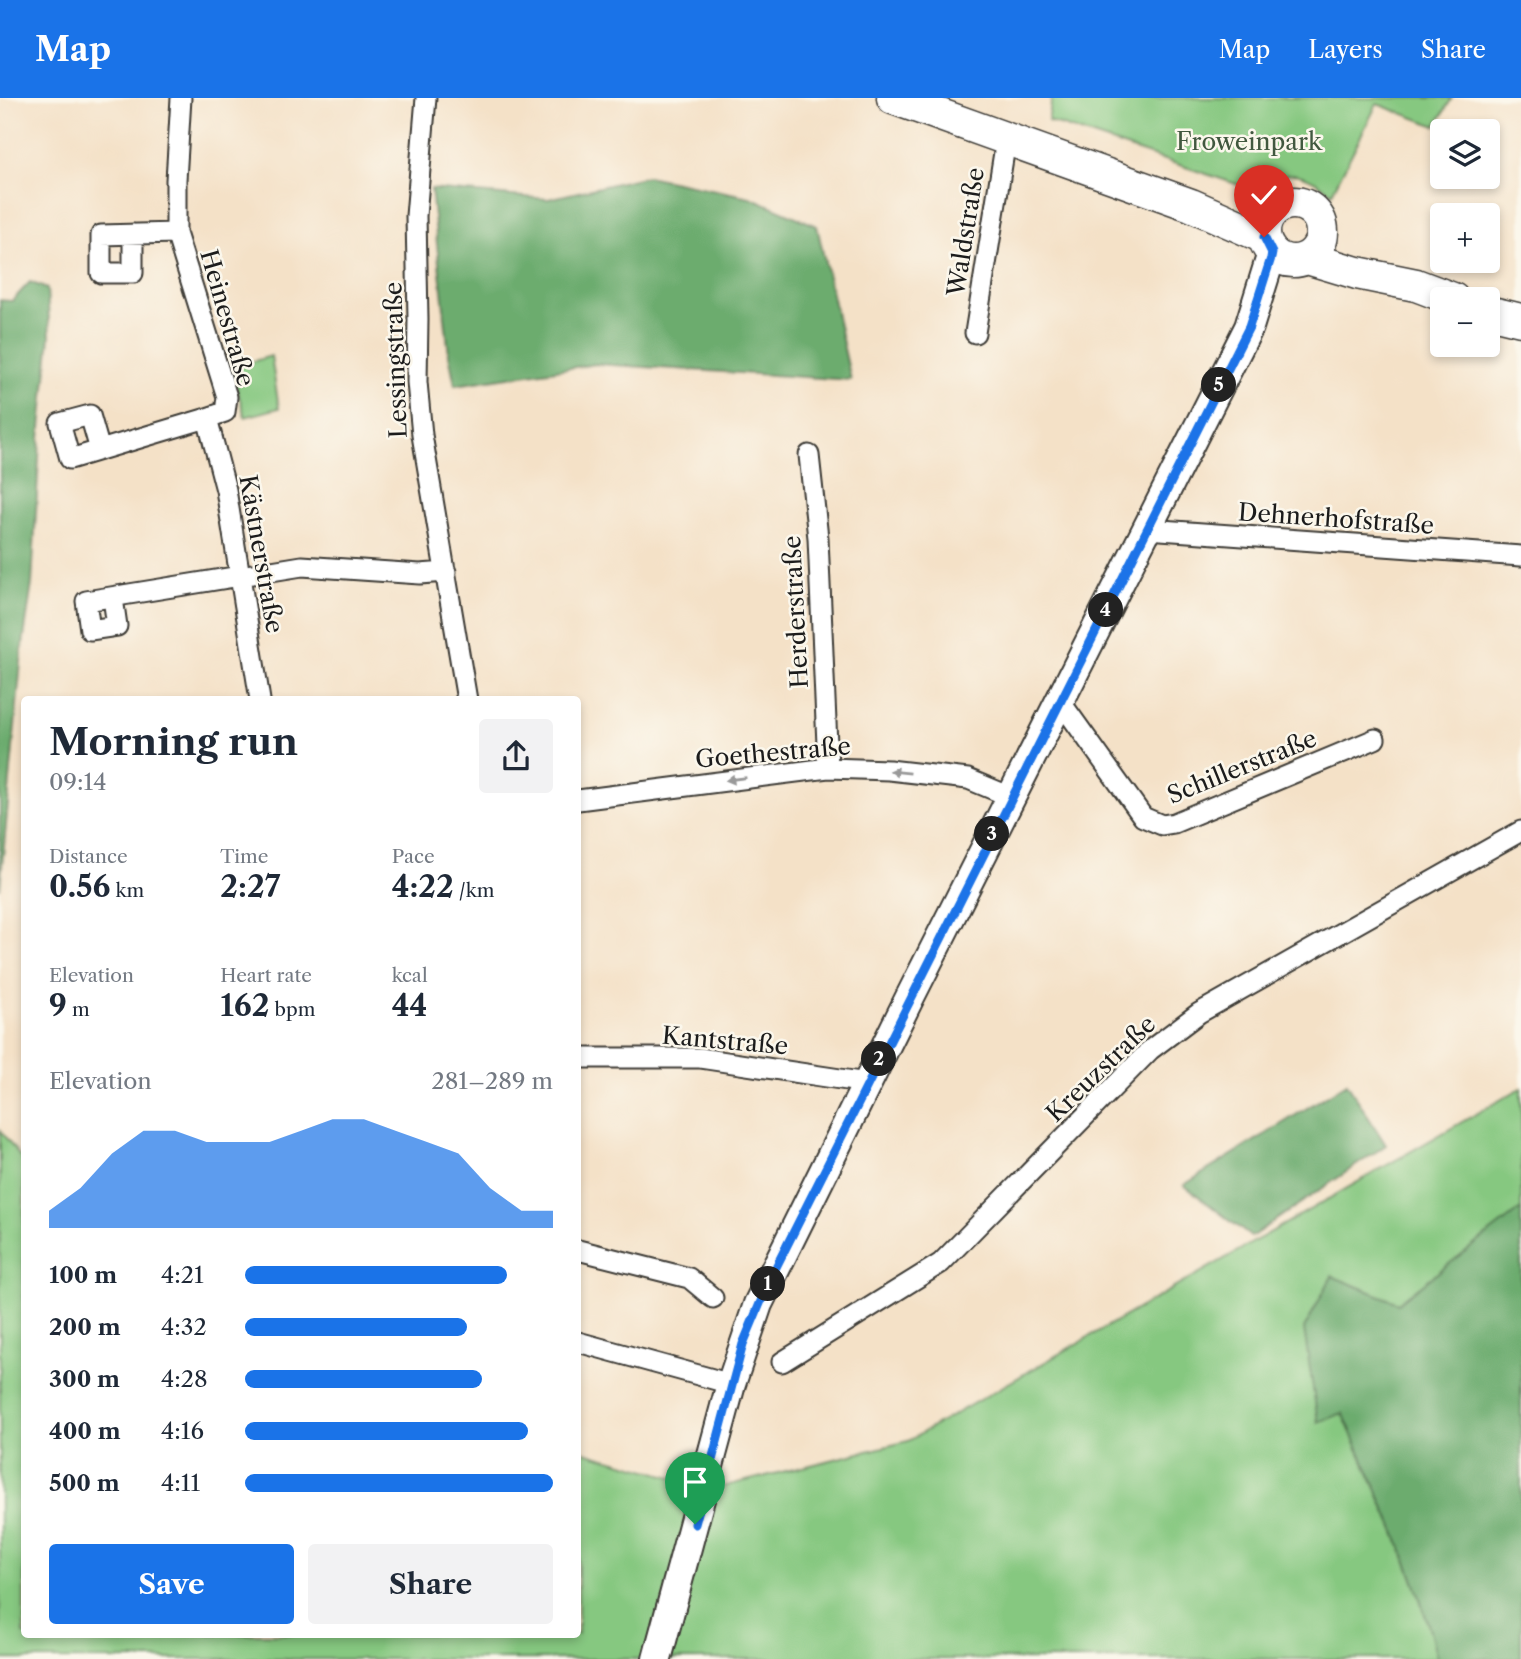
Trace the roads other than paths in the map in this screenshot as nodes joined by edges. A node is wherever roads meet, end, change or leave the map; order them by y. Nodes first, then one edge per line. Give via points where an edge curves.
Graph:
1 (181, 98) edge
2 (426, 98) edge
3 (900, 99) edge
4 (1006, 140) junction
5 (1322, 231) junction
6 (176, 233) junction
7 (133, 234) dead end
8 (1281, 244) junction
9 (1416, 285) junction
10 (1430, 290) edge
11 (1500, 315) edge
12 (1521, 320) edge
13 (975, 333) dead end
14 (207, 418) junction
15 (100, 450) dead end
16 (809, 455) dead end
17 (1147, 529) junction
18 (1521, 556) edge
19 (446, 572) junction
20 (242, 576) junction
21 (113, 598) dead end
22 (259, 696) edge
23 (466, 696) edge
24 (1060, 701) junction
25 (1375, 739) dead end
26 (828, 768) junction
27 (1012, 797) junction
28 (581, 800) edge
29 (1521, 831) edge
30 (581, 1058) edge
31 (867, 1083) junction
32 (581, 1251) edge
33 (713, 1298) dead end
34 (581, 1343) edge
35 (782, 1362) dead end
36 (731, 1384) junction
37 (657, 1659) edge

1 - 6 street, Heinestraße
2 - 19 street, Lessingstraße via 416,216 417,382
3 - 4 main road
4 - 8 main road via 1191,205 1263,213
4 - 13 street, Waldstraße
5 - 8 main road via 1318,247
5 - 8 main road via 1313,211 1300,203 1284,204
5 - 9 main road via 1341,250
6 - 7 street, Heinestraße
6 - 14 street, Heinestraße via 227,397 225,412
8 - 9 main road via 1357,273
8 - 17 main road via 1254,317
9 - 10 main road
11 - 12 main road
14 - 15 street
14 - 20 street, Kästnerstraße
16 - 26 street, Herderstraße via 818,538
17 - 18 street, Dehnerhofstraße
17 - 24 main road
19 - 20 street via 302,566
19 - 23 street, Lessingstraße
20 - 21 street
20 - 22 street, Kästnerstraße
24 - 25 street, Schillerstraße via 1143,817 1162,825
24 - 27 main road
27 -> 26 street, Goethestraße via 968,779
26 -> 28 street, Goethestraße
27 - 31 main road
29 - 35 street, Kreuzstraße via 1199,1013 1150,1050 942,1263
30 - 31 street, Kantstraße via 700,1058
31 - 36 main road via 767,1284
32 - 33 street via 689,1278
34 - 36 street
36 - 37 main road

